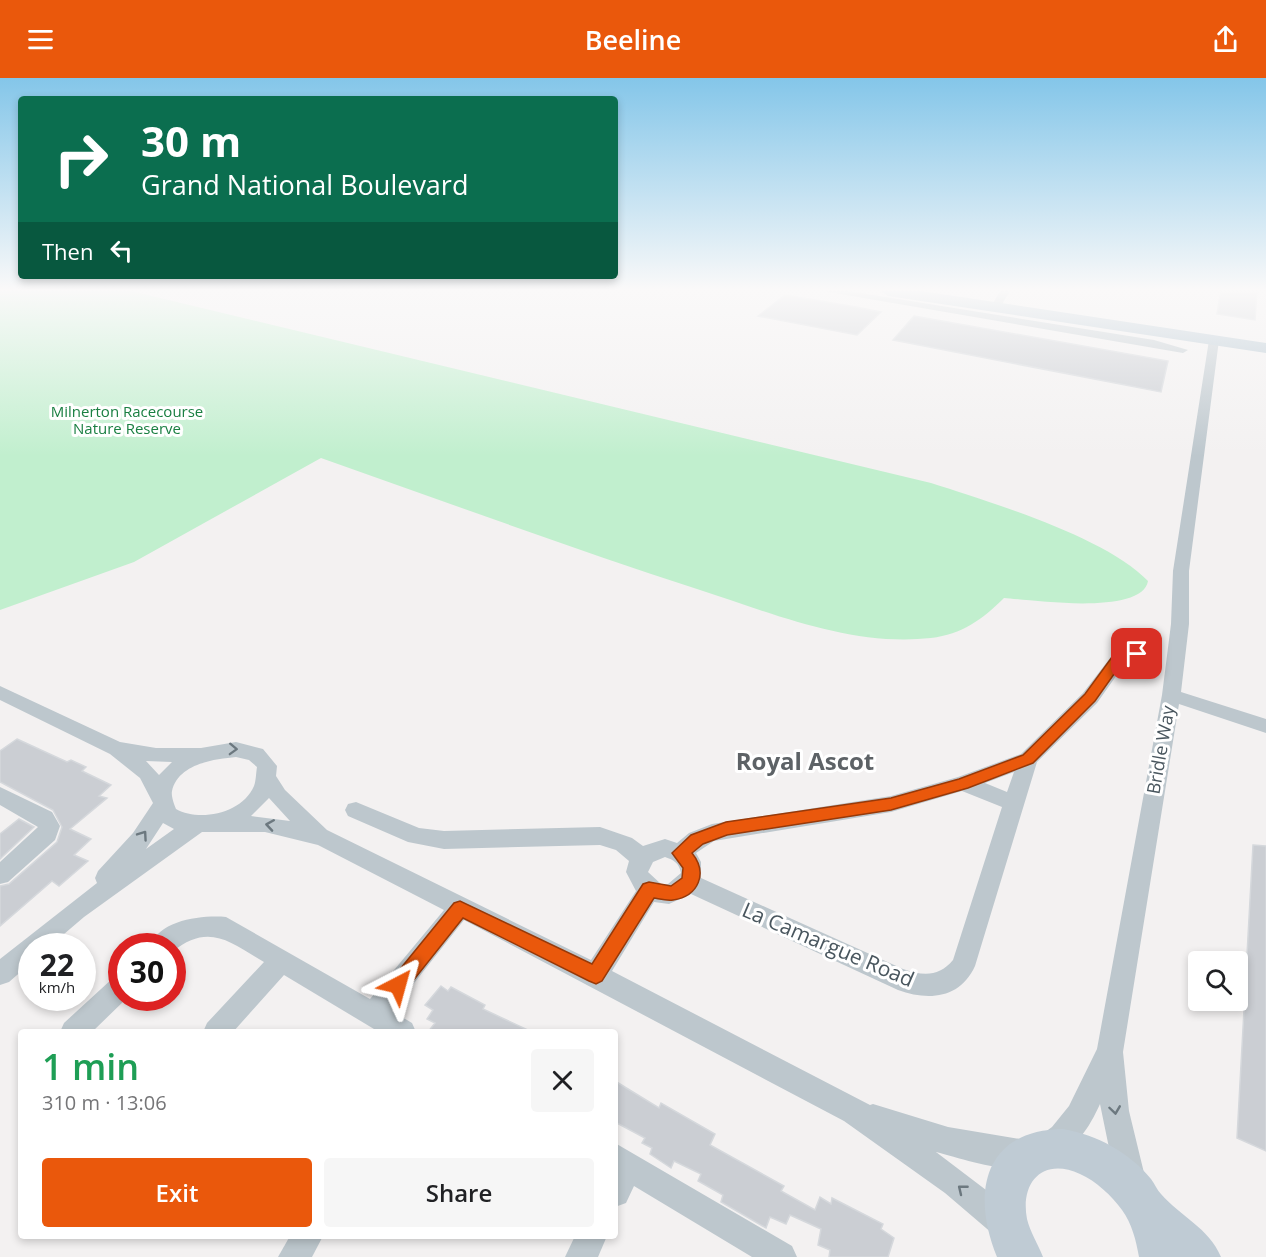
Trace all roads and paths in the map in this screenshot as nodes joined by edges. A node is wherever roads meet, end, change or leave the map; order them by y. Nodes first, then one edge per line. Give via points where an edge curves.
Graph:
1 (1165, 346) edge
2 (1213, 346) edge
3 (1184, 350) dead end
4 (1137, 654) dead end
5 (1171, 695) junction
6 (4, 698) edge
7 (1266, 726) edge
8 (117, 749) junction
9 (208, 752) junction
10 (1028, 759) junction
11 (268, 780) junction
12 (963, 783) junction
13 (0, 795) edge
14 (162, 802) junction
15 (1014, 803) junction
16 (356, 810) dead end
17 (206, 824) junction
18 (322, 838) junction
19 (681, 853) junction
20 (642, 858) junction
21 (0, 875) edge
22 (689, 883) junction
23 (649, 890) junction
24 (460, 908) junction
25 (76, 910) junction
26 (49, 933) edge
27 (180, 933) edge
28 (18, 959) edge
29 (282, 960) junction
30 (0, 974) edge
31 (596, 975) junction
32 (108, 999) edge
33 (374, 1014) junction
34 (76, 1029) edge
35 (219, 1029) edge
36 (398, 1029) edge
37 (1110, 1052) junction
38 (854, 1111) junction
39 (1036, 1152) junction
40 (620, 1172) edge
41 (1140, 1200) junction
42 (306, 1239) edge
43 (590, 1239) edge
44 (1014, 1241) edge
45 (294, 1257) edge
46 (581, 1257) edge
47 (782, 1257) edge
48 (1161, 1257) edge
49 (1199, 1257) edge

1 - 3 street
2 - 5 street, Bridle Way via 1181,571 1180,624
4 - 10 street via 1120,657 1090,698
5 - 7 street
5 - 37 street, Bridle Way
6 - 8 street
8 - 9 street via 181,757
8 - 14 street via 148,773
9 -> 11 street via 248,750 265,762
9 - 14 street via 171,776
10 - 12 street
10 - 15 street, La Camargue Road
11 - 17 street via 244,810
11 - 18 street via 275,795
12 - 15 street
12 - 19 street via 891,804 726,829 697,839
13 - 21 street via 44,818 49,826 47,834
14 - 17 street via 174,820
25 -> 14 street via 119,866
15 - 22 street, La Camargue Road via 963,966 954,979 933,986 898,979
16 - 20 street via 416,836 444,840 600,836 624,844
18 -> 17 street via 265,824
17 - 25 street
18 - 24 street
19 - 20 street via 656,849
19 - 22 street via 692,866
20 - 23 street via 638,877
22 - 23 street via 671,894
23 - 31 street
24 - 31 street
24 - 33 street
25 - 26 street
27 - 29 street via 187,928 226,927
28 - 30 street
29 - 33 street
29 - 35 street
31 - 38 street
32 - 34 street
33 - 36 street
37 - 39 street, Bridle Way via 1076,1122 1065,1136
37 -> 41 street, Bridle Way via 1115,1111 1126,1168
38 - 39 street via 940,1140 997,1152
44 -> 38 street via 955,1183
39 - 41 street via 1066,1149 1090,1157 1114,1172
39 - 44 street via 1015,1166 1006,1183 1004,1203
40 - 47 street
41 - 48 street via 1153,1224
41 - 49 street
42 - 45 street
43 - 46 street

